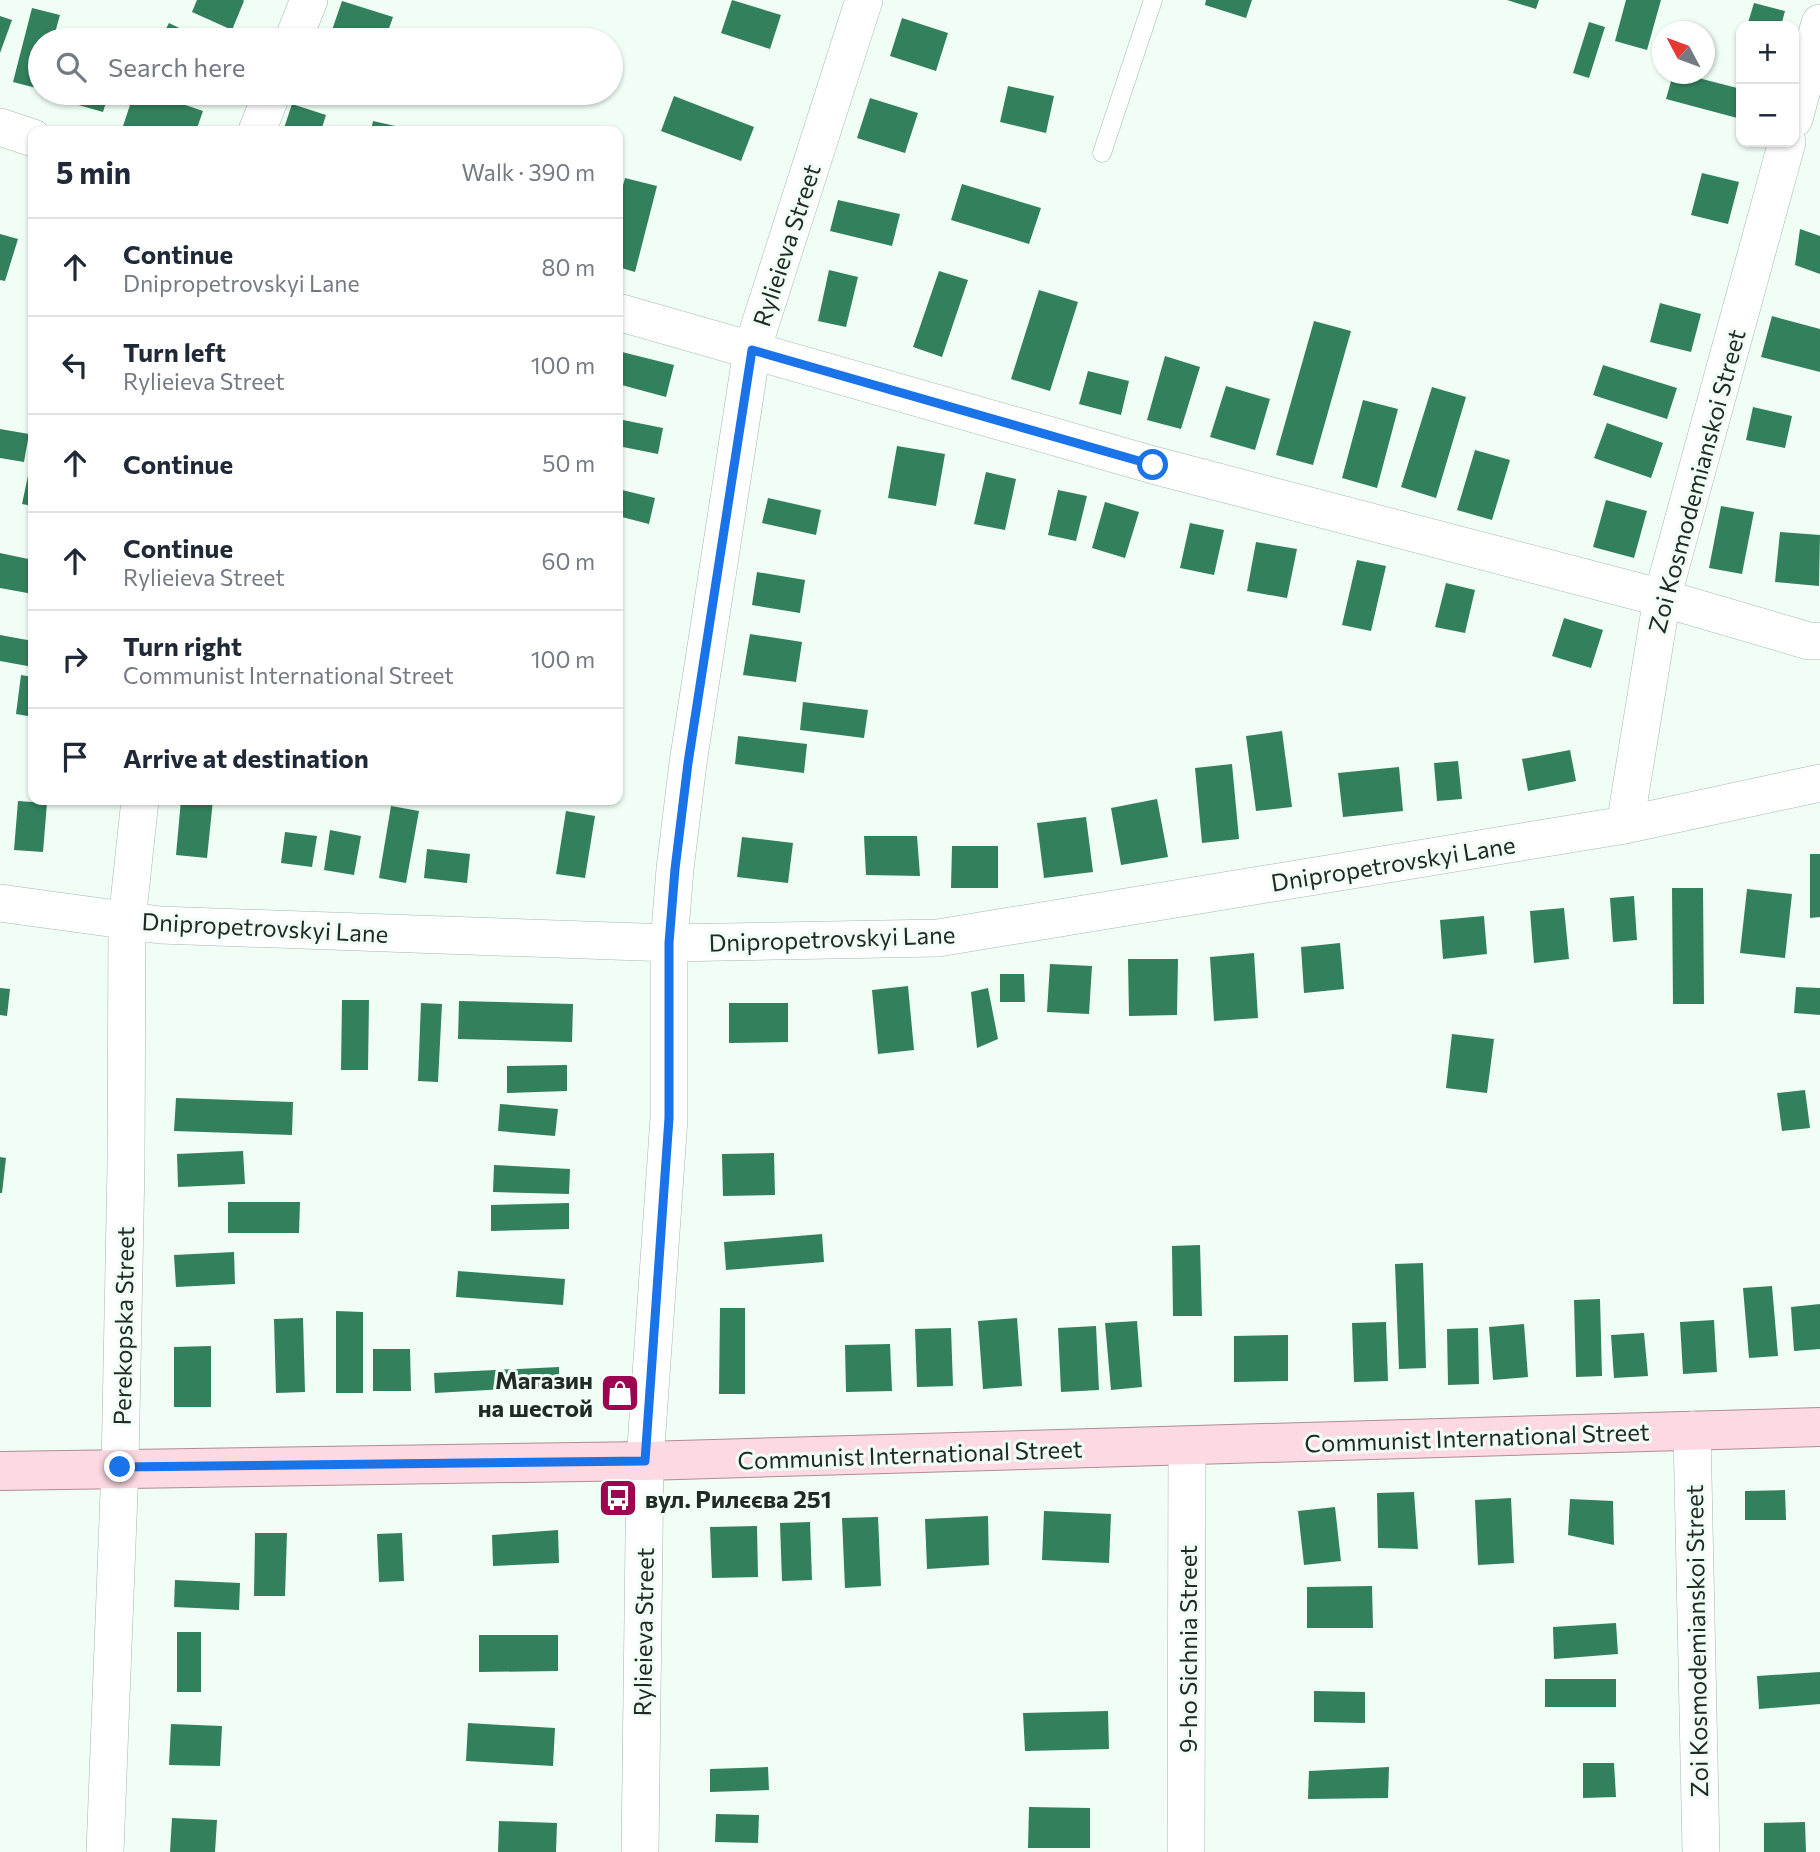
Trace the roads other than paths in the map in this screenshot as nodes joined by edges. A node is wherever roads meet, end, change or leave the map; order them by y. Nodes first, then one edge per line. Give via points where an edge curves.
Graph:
1 (309, 0) edge
2 (864, 0) edge
3 (1153, 0) edge
4 (1820, 23) edge
5 (298, 28) edge
6 (1799, 100) edge
7 (267, 105) edge
8 (259, 126) edge
9 (0, 127) edge
10 (28, 136) edge
11 (1786, 147) edge
12 (1102, 153) dead end
13 (623, 313) edge
14 (752, 350) junction
15 (1662, 598) junction
16 (1820, 641) edge
17 (1820, 783) edge
18 (139, 805) edge
19 (1625, 825) junction
20 (0, 903) edge
21 (127, 920) junction
22 (669, 943) junction
23 (1820, 1427) edge
24 (1692, 1430) junction
25 (1187, 1446) junction
26 (645, 1461) junction
27 (120, 1467) junction
28 (0, 1471) edge
29 (105, 1852) edge
30 (640, 1852) edge
31 (1186, 1852) edge
32 (1701, 1852) edge

1 - 5 street
2 - 14 street, Rylieieva Street
3 - 12 lane
4 - 6 street
7 - 8 street
9 - 10 street
11 - 15 street, Zoi Kosmodemianskoi Street
13 - 14 street
14 - 15 street via 1153,465
14 - 22 street, Rylieieva Street via 688,763
15 - 16 street
15 - 19 street, Zoi Kosmodemianskoi Street
17 - 19 street, Dnipropetrovskyi Lane
18 - 21 street, Perekopska Street
19 - 22 street, Dnipropetrovskyi Lane via 938,938
20 - 21 street, Dnipropetrovskyi Lane
21 - 22 street, Dnipropetrovskyi Lane via 160,925
21 - 27 street, Perekopska Street
22 - 26 street, Rylieieva Street via 669,1118
23 - 24 main road, Communist International Street
24 - 25 main road, Communist International Street
24 - 32 street, Zoi Kosmodemianskoi Street
25 - 26 main road, Communist International Street
25 - 31 street, 9-ho Sichnia Street
26 - 27 main road, Communist International Street
26 - 30 street, Rylieieva Street
27 - 28 main road, Communist International Street
27 - 29 street, Perekopska Street

